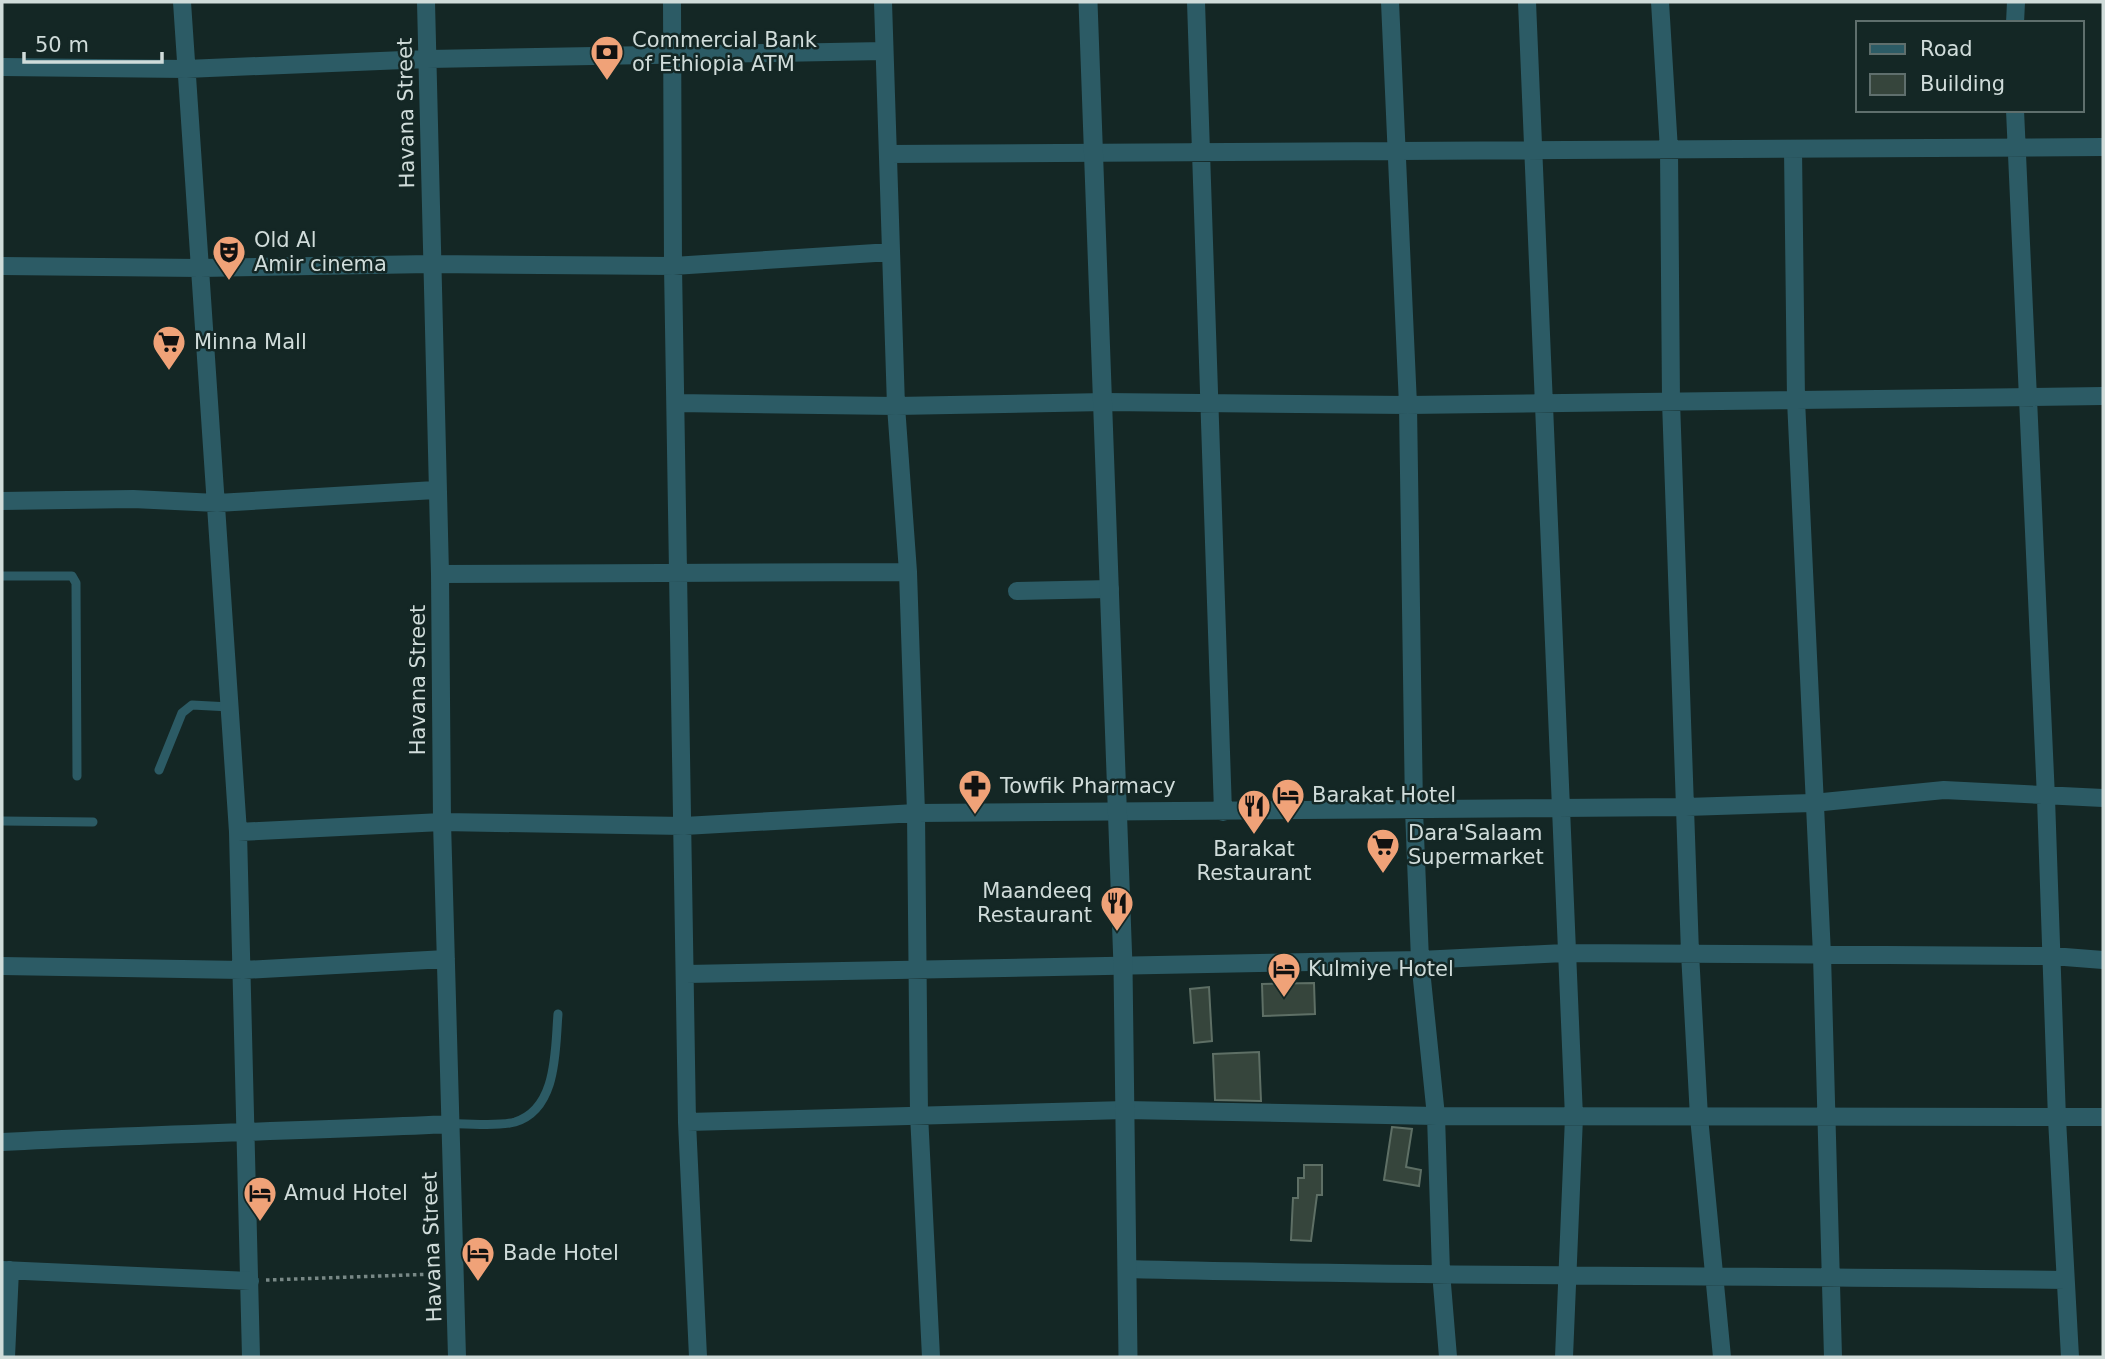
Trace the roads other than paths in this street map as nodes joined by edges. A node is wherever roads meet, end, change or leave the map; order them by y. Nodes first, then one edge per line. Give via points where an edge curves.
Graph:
1 (182, 2) edge
2 (426, 2) edge
3 (672, 2) edge
4 (883, 2) edge
5 (1088, 2) edge
6 (1196, 2) edge
7 (1390, 2) edge
8 (1527, 2) edge
9 (1660, 2) edge
10 (2016, 2) edge
11 (2015, 21) edge
12 (884, 51) junction
13 (673, 55) junction
14 (428, 60) junction
15 (2, 67) edge
16 (186, 69) junction
17 (2015, 112) edge
18 (2103, 147) edge
19 (2015, 148) junction
20 (1793, 149) junction
21 (1396, 150) junction
22 (1535, 150) junction
23 (1669, 150) junction
24 (1201, 151) junction
25 (1093, 152) junction
26 (888, 155) junction
27 (891, 252) junction
28 (431, 264) junction
29 (2, 266) edge
30 (673, 266) junction
31 (200, 268) junction
32 (2103, 396) edge
33 (2027, 398) junction
34 (1796, 400) junction
35 (1671, 401) junction
36 (1105, 402) junction
37 (676, 403) junction
38 (1209, 403) junction
39 (1543, 403) junction
40 (1408, 405) junction
41 (896, 406) junction
42 (435, 490) junction
43 (2, 501) edge
44 (217, 503) junction
45 (679, 572) junction
46 (908, 572) junction
47 (440, 575) junction
48 (2, 576) edge
49 (1110, 589) junction
50 (1017, 591) dead end
51 (230, 707) junction
52 (159, 770) dead end
53 (77, 776) dead end
54 (2046, 798) junction
55 (2103, 799) edge
56 (1813, 803) junction
57 (1686, 807) junction
58 (1560, 809) junction
59 (1414, 810) junction
60 (1117, 811) junction
61 (1223, 812) junction
62 (916, 813) junction
63 (2, 821) edge
64 (93, 822) dead end
65 (442, 822) junction
66 (684, 826) junction
67 (238, 832) junction
68 (1565, 953) junction
69 (1690, 953) junction
70 (1822, 955) junction
71 (2052, 956) junction
72 (446, 959) junction
73 (1420, 960) junction
74 (2103, 960) edge
75 (2, 966) edge
76 (1123, 966) junction
77 (243, 970) junction
78 (918, 970) junction
79 (686, 974) junction
80 (558, 1014) dead end
81 (1125, 1110) junction
82 (919, 1114) junction
83 (1436, 1116) junction
84 (1574, 1116) junction
85 (1699, 1117) junction
86 (1828, 1118) junction
87 (2103, 1118) edge
88 (2057, 1119) junction
89 (687, 1122) junction
90 (450, 1124) junction
91 (246, 1134) junction
92 (2, 1142) edge
93 (1128, 1269) junction
94 (6, 1270) edge
95 (1441, 1272) junction
96 (1715, 1275) junction
97 (1830, 1276) junction
98 (1569, 1278) junction
99 (2065, 1280) junction
100 (250, 1281) junction
101 (6, 1357) edge
102 (251, 1357) edge
103 (457, 1357) edge
104 (698, 1357) edge
105 (931, 1357) edge
106 (1128, 1357) edge
107 (1448, 1357) edge
108 (1564, 1357) edge
109 (1722, 1357) edge
110 (1833, 1357) edge
111 (2070, 1357) edge

1 - 16 street
2 - 14 street, Havana Street
3 - 13 street
4 - 12 street
5 - 25 street
6 - 24 street
7 - 21 street
8 - 22 street
9 - 23 street
10 - 11 street
12 - 13 street
12 - 26 street
13 - 14 street
13 - 30 street
14 - 16 street
14 - 28 street, Havana Street
15 - 16 street
16 - 31 street
17 - 19 street
18 - 19 street
19 - 20 street
19 - 33 street
20 - 23 street
20 - 34 street
21 - 22 street
21 - 24 street
21 - 40 street
22 - 23 street
22 - 39 street
23 - 35 street
24 - 25 street
24 - 38 street
25 - 26 street
25 - 36 street
26 - 27 street
27 - 30 street
27 - 41 street
28 - 30 street
28 - 31 street
28 - 42 street, Havana Street
29 - 31 street
30 - 37 street
31 - 44 street
32 - 33 street
33 - 34 street
33 - 54 street
34 - 35 street
34 - 56 street
35 - 39 street
35 - 57 street
36 - 38 street
36 - 41 street
36 - 49 street
37 - 41 street
37 - 45 street
38 - 40 street
38 - 61 street
39 - 40 street
39 - 58 street
40 - 59 street
41 - 46 street
42 - 44 street
42 - 47 street, Havana Street
43 - 44 street
44 - 51 street
45 - 46 street
45 - 47 street
45 - 66 street
46 - 62 street
47 - 65 street, Havana Street
48 - 53 lane via 61,574 72,576 76,583
49 - 50 street
49 - 60 street
51 - 52 lane via 192,705 181,713
51 - 67 street
54 - 55 street
54 - 56 street via 1944,790
54 - 71 street
56 - 57 street
56 - 70 street
57 - 58 street
57 - 69 street
58 - 59 street
58 - 68 street
59 - 61 street
59 - 73 street
60 - 61 street
60 - 62 street
60 - 76 street
62 - 66 street
62 - 78 street
63 - 64 lane
65 - 66 street
65 - 67 street
65 - 72 street, Havana Street
66 - 79 street
67 - 77 street
68 - 69 street
68 - 73 street
68 - 84 street
69 - 70 street
69 - 85 street
70 - 71 street
70 - 86 street
71 - 74 street
71 - 88 street
72 - 77 street
72 - 90 street, Havana Street
73 - 76 street
73 - 83 street
75 - 77 street
76 - 78 street
76 - 81 street
77 - 91 street
78 - 79 street
78 - 82 street
79 - 89 street
80 - 90 lane via 553,1073 538,1110 515,1122
81 - 82 street
81 - 83 street
81 - 93 street
82 - 89 street
82 - 105 street
83 - 84 street
83 - 95 street
84 - 85 street
84 - 98 street
85 - 86 street
85 - 96 street
86 - 88 street
86 - 97 street
87 - 88 street
88 - 99 street
89 - 104 street
90 - 91 street
90 - 103 street, Havana Street
91 - 92 street
91 - 100 street
93 - 95 street
93 - 106 street
94 - 100 street
94 - 101 street
95 - 98 street
95 - 107 street
96 - 97 street
96 - 98 street
96 - 109 street
97 - 99 street
97 - 110 street
98 - 108 street
99 - 111 street
100 - 102 street

